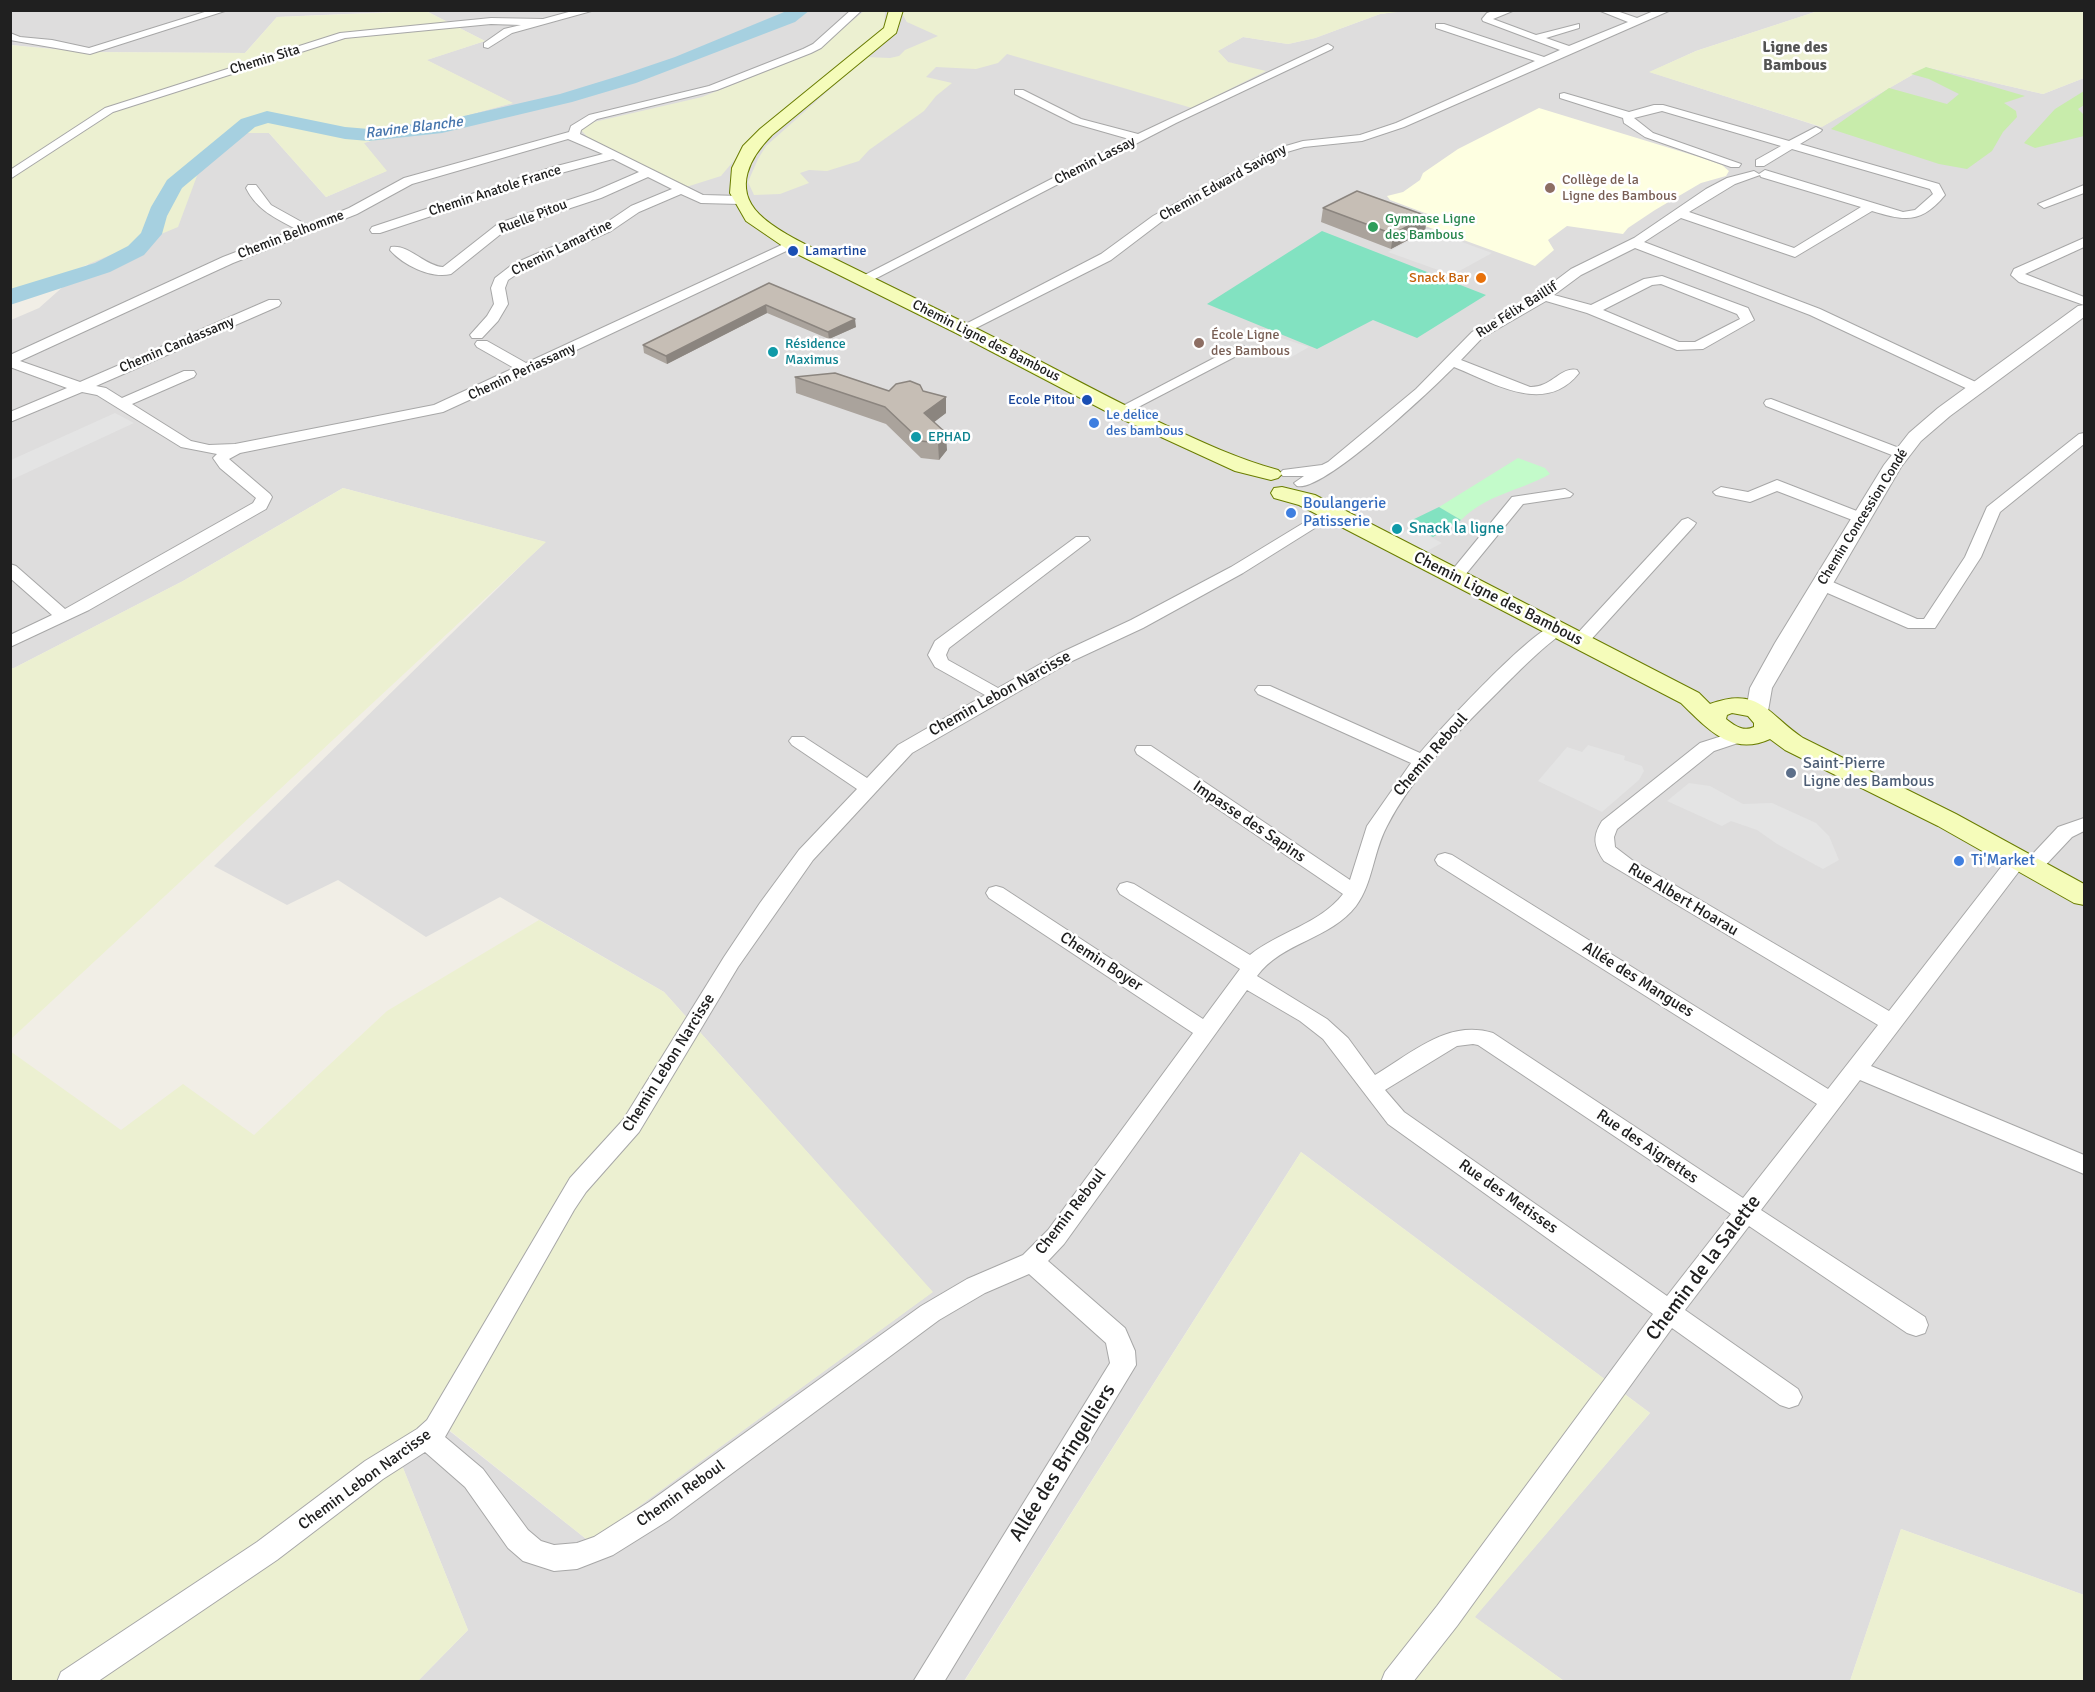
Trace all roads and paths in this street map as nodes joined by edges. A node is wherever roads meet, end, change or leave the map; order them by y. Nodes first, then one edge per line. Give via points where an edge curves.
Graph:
1 (223, 10) edge
2 (590, 10) edge
3 (896, 10) edge
4 (1510, 10) edge
5 (1603, 10) edge
6 (1666, 10) edge
7 (856, 11) edge
8 (543, 22) junction
9 (1638, 22) junction
10 (1440, 26) dead end
11 (1575, 26) dead end
12 (10, 36) edge
13 (1536, 38) junction
14 (488, 45) dead end
15 (1328, 47) dead end
16 (1569, 50) junction
17 (1545, 61) junction
18 (1019, 92) dead end
19 (1564, 96) dead end
20 (1629, 116) junction
21 (1816, 130) dead end
22 (577, 137) junction
23 (1139, 138) junction
24 (1788, 145) junction
25 (615, 155) junction
26 (1760, 170) junction
27 (649, 172) junction
28 (1734, 172) junction
29 (10, 176) edge
30 (252, 188) dead end
31 (2085, 189) edge
32 (688, 192) junction
33 (739, 197) junction
34 (2044, 204) dead end
35 (1870, 207) junction
36 (1679, 213) junction
37 (305, 229) junction
38 (376, 230) dead end
39 (2085, 242) edge
40 (1634, 243) junction
41 (793, 245) junction
42 (396, 250) dead end
43 (864, 279) junction
44 (1544, 296) junction
45 (2085, 301) edge
46 (274, 303) dead end
47 (1592, 310) junction
48 (2085, 310) edge
49 (963, 329) junction
50 (1239, 349) dead end
51 (10, 361) edge
52 (1451, 361) junction
53 (527, 370) junction
54 (1572, 373) dead end
55 (189, 374) dead end
56 (79, 387) junction
57 (1977, 388) junction
58 (122, 403) junction
59 (1771, 403) dead end
60 (1120, 411) junction
61 (10, 418) edge
62 (2082, 442) edge
63 (235, 449) junction
64 (1902, 454) junction
65 (1288, 485) junction
66 (1721, 492) dead end
67 (1565, 494) dead end
68 (1328, 513) junction
69 (1862, 518) junction
70 (1688, 523) dead end
71 (1082, 540) dead end
72 (10, 569) edge
73 (1455, 577) junction
74 (1822, 584) junction
75 (63, 616) junction
76 (1558, 628) junction
77 (1581, 640) junction
78 (10, 642) edge
79 (1264, 690) dead end
80 (998, 695) junction
81 (1738, 719) junction
82 (798, 741) dead end
83 (1144, 750) dead end
84 (1423, 761) junction
85 (868, 788) junction
86 (2085, 824) edge
87 (1445, 860) dead end
88 (2026, 862) junction
89 (1127, 889) dead end
90 (996, 893) dead end
91 (1355, 893) junction
92 (2085, 896) edge
93 (1249, 973) junction
94 (1893, 1024) junction
95 (1206, 1031) junction
96 (1856, 1069) junction
97 (1371, 1088) junction
98 (1830, 1101) junction
99 (2085, 1165) edge
100 (1745, 1213) junction
101 (1032, 1262) junction
102 (1670, 1312) junction
103 (1916, 1325) dead end
104 (1789, 1397) dead end
105 (426, 1437) junction
106 (71, 1682) edge
107 (927, 1682) edge
108 (1395, 1682) edge

1 - 12 street via 81,51
2 - 8 street, Chemin Sita
3 - 33 main road via 891,30 752,146 740,168
4 - 13 street via 1487,19
5 - 9 street
6 - 9 street, Chemin Edward Savigny
7 - 22 street via 818,46 807,51 713,88 593,117 575,128
8 - 14 street, Chemin Sita via 508,31
8 - 29 street, Chemin Sita via 491,21 344,35 109,110
9 - 16 street, Chemin Edward Savigny
10 - 17 street
11 - 13 street
13 - 16 street
15 - 23 street, Chemin Lassay
16 - 17 street, Chemin Edward Savigny
17 - 49 street, Chemin Edward Savigny via 1362,138 1303,144 1276,152 1157,219 1106,256
18 - 23 street via 1077,121
19 - 20 street
20 - 24 street via 1659,107
20 - 28 street via 1628,121 1649,135
21 - 24 street, Rue Félix Baillif
22 - 25 street
22 - 37 street, Chemin Belhomme via 420,177 353,211
23 - 43 street, Chemin Lassay
24 - 26 street, Rue Félix Baillif
24 - 35 street via 1935,187 1939,195 1920,213 1902,216
25 - 27 street
25 - 38 street, Chemin Anatole France via 557,170
26 - 28 street, Rue Félix Baillif
26 - 35 street
27 - 32 street
27 - 42 street, Ruelle Pitou via 597,195 503,226 446,272 430,270
28 - 36 street, Rue Félix Baillif
30 - 37 street via 263,205
31 - 34 street
32 - 33 street via 710,200
32 - 53 street, Chemin Lamartine via 635,209 607,228 518,267 502,278 498,288 501,304 480,339
33 - 41 main road, Chemin Ligne des Bambous via 752,217
35 - 36 street via 1795,253
36 - 40 street, Rue Félix Baillif
37 - 51 street, Chemin Belhomme via 228,260
39 - 45 street via 2018,275
40 - 44 street, Rue Félix Baillif via 1576,272
40 - 57 street via 1815,312
41 - 43 main road, Chemin Ligne des Bambous
41 - 53 street, Chemin Periassamy
43 - 49 main road, Chemin Ligne des Bambous
44 - 47 street
44 - 52 street, Rue Félix Baillif via 1477,335
46 - 56 street, Chemin Candassamy
47 - 47 street via 1677,346 1698,346 1747,320 1743,311 1662,280 1649,282
48 - 57 street, Chemin Concession Condé
49 - 60 main road, Chemin Ligne des Bambous
50 - 60 street
51 - 56 street, Chemin Periassamy
52 - 54 street via 1540,393
52 - 65 street, Rue Félix Baillif via 1333,465
53 - 63 street, Chemin Periassamy via 438,409
55 - 58 street
56 - 58 street, Chemin Periassamy via 101,391
56 - 61 street, Chemin Candassamy
57 - 64 street, Chemin Concession Condé via 1915,437
58 - 63 street, Chemin Periassamy via 186,444 209,450
59 - 64 street
60 - 65 main road, Chemin Ligne des Bambous
62 - 74 street via 1993,510 1973,557 1929,624 1914,624
63 - 75 street via 221,458 264,497 260,506
64 - 69 street, Chemin Concession Condé
65 - 68 main road, Chemin Ligne des Bambous
66 - 69 street via 1750,497 1777,485
67 - 73 street via 1518,500
68 - 73 main road, Chemin Ligne des Bambous
68 - 80 street, Chemin Lebon Narcisse via 1237,570
69 - 74 street, Chemin Concession Condé
70 - 77 street
71 - 80 street via 940,645 937,655 941,663
72 - 75 street
73 - 76 main road, Chemin Ligne des Bambous
74 - 81 street, Chemin Concession Condé
75 - 78 street
76 - 77 main road, Chemin Ligne des Bambous
76 - 84 street, Chemin Reboul via 1454,725
77 - 81 main road, Chemin Ligne des Bambous
79 - 84 street
80 - 85 street, Chemin Lebon Narcisse via 915,741
81 - 88 main road, Chemin Ligne des Bambous via 1852,771
81 - 94 street, Rue Albert Hoarau via 1610,826 1604,837 1605,847 1625,865
82 - 85 street
83 - 91 street, Impasse des Sapins
84 - 91 street, Chemin Reboul via 1396,793 1375,829
85 - 105 street, Chemin Lebon Narcisse via 806,855 766,908 631,1126 566,1203 439,1423
86 - 88 street, Chemin de la Salette via 2065,832
87 - 98 street, Allée des Mangues
88 - 92 main road, Chemin Ligne des Bambous
88 - 94 street, Chemin de la Salette
89 - 93 street, Rue des Metisses
90 - 95 street, Chemin Boyer
91 - 93 street, Chemin Reboul via 1333,916 1269,951
93 - 95 street, Chemin Reboul
93 - 97 street, Rue des Metisses via 1330,1034
94 - 96 street, Chemin de la Salette
95 - 101 street, Chemin Reboul via 1056,1237
96 - 98 street, Chemin de la Salette
96 - 99 street
97 - 100 street, Rue des Aigrettes via 1452,1039 1485,1039
97 - 102 street, Rue des Metisses via 1396,1118
98 - 100 street, Chemin de la Salette
100 - 102 street, Chemin de la Salette
100 - 103 street, Rue des Aigrettes
101 - 105 street, Chemin Reboul via 976,1286 930,1313 659,1511 603,1546 577,1556 554,1558 533,1552 518,1539 474,1478
101 - 107 street, Allée des Bringelliers via 1116,1336 1123,1365
102 - 104 street, Rue des Metisses
102 - 108 street, Chemin de la Salette
105 - 106 street, Chemin Lebon Narcisse via 374,1470 267,1551

